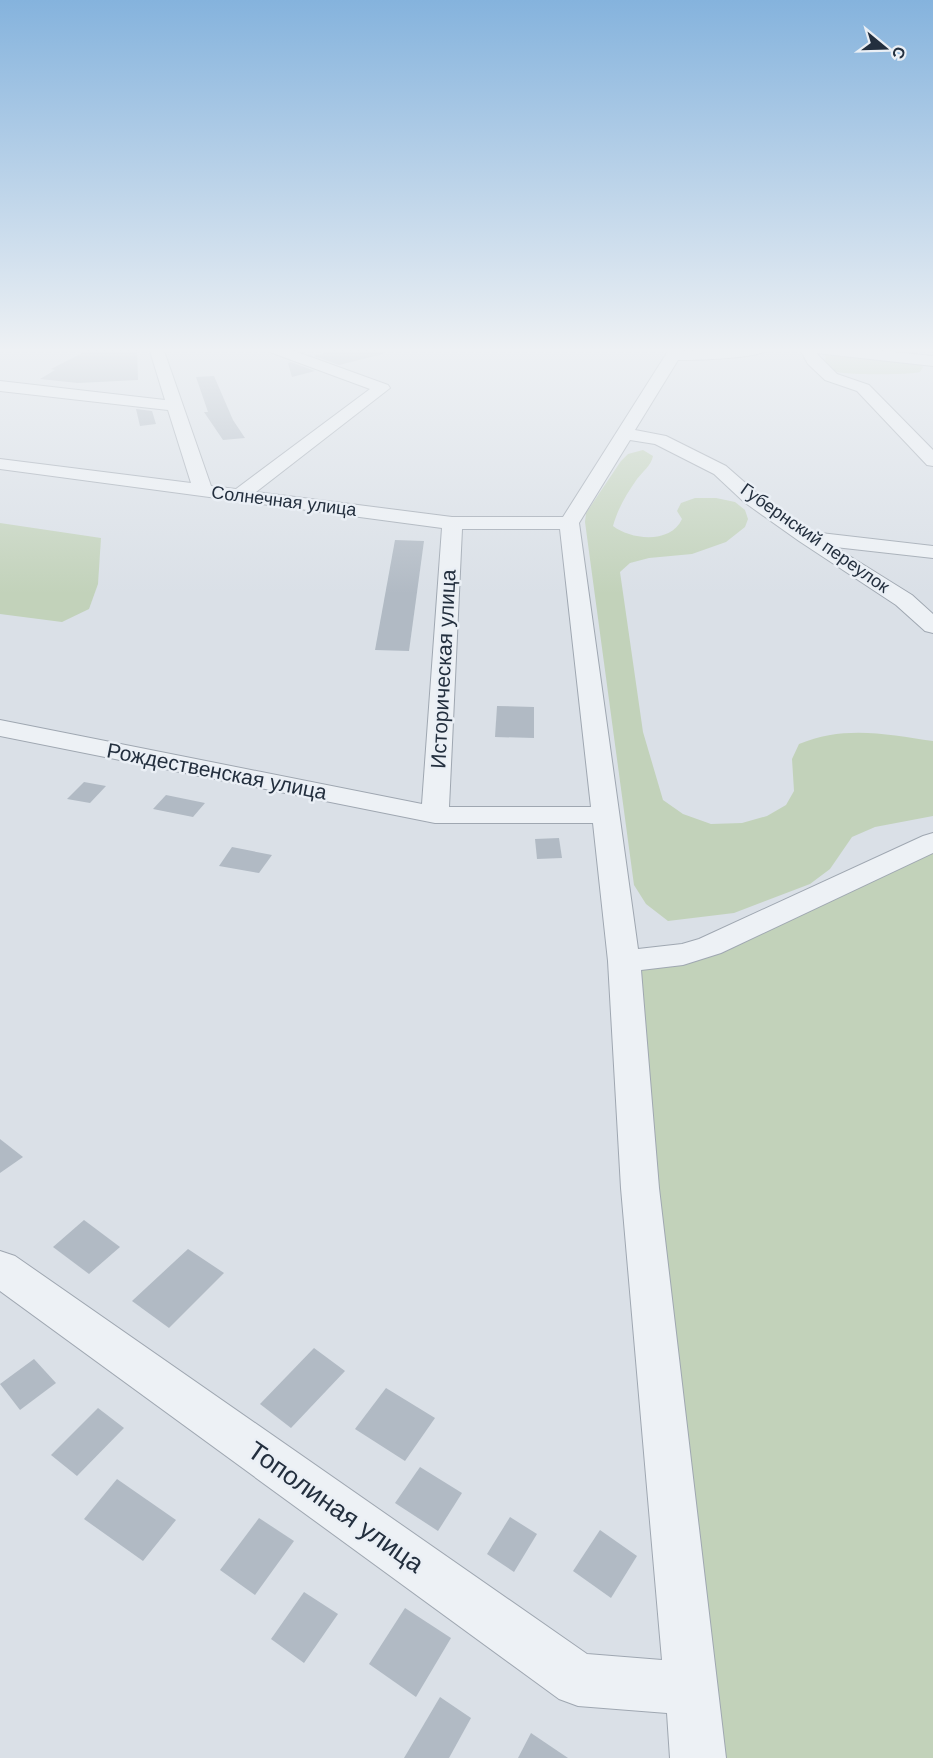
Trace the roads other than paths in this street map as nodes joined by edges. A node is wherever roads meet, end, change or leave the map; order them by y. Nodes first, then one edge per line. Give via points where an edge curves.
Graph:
1 (183, 430) edge
2 (326, 430) edge
3 (628, 430) edge
4 (905, 430) edge
5 (626, 434) junction
6 (933, 461) edge
7 (0, 464) edge
8 (203, 491) junction
9 (240, 495) junction
10 (452, 523) junction
11 (569, 523) junction
12 (806, 537) junction
13 (933, 552) edge
14 (933, 626) edge
15 (0, 728) edge
16 (435, 815) junction
17 (607, 815) junction
18 (933, 842) edge
19 (624, 961) junction
20 (0, 1268) edge
21 (692, 1689) junction
22 (698, 1758) edge

1 - 8 street
2 - 9 street
3 - 5 street
4 - 6 street
5 - 11 street
5 - 12 street, Губернский переулок via 660,440 720,470
7 - 8 street, Солнечная улица
8 - 9 street, Солнечная улица
9 - 10 street, Солнечная улица
10 - 11 street, Солнечная улица
10 - 16 street, Историческая улица
11 - 17 street
12 - 13 street
12 - 14 street, Губернский переулок via 904,600
15 - 16 street, Рождественская улица
16 - 17 street, Рождественская улица
17 - 19 street
18 - 19 street via 710,946 683,954
19 - 21 street via 640,1188
20 - 21 street, Тополиная улица via 578,1680
21 - 22 street

